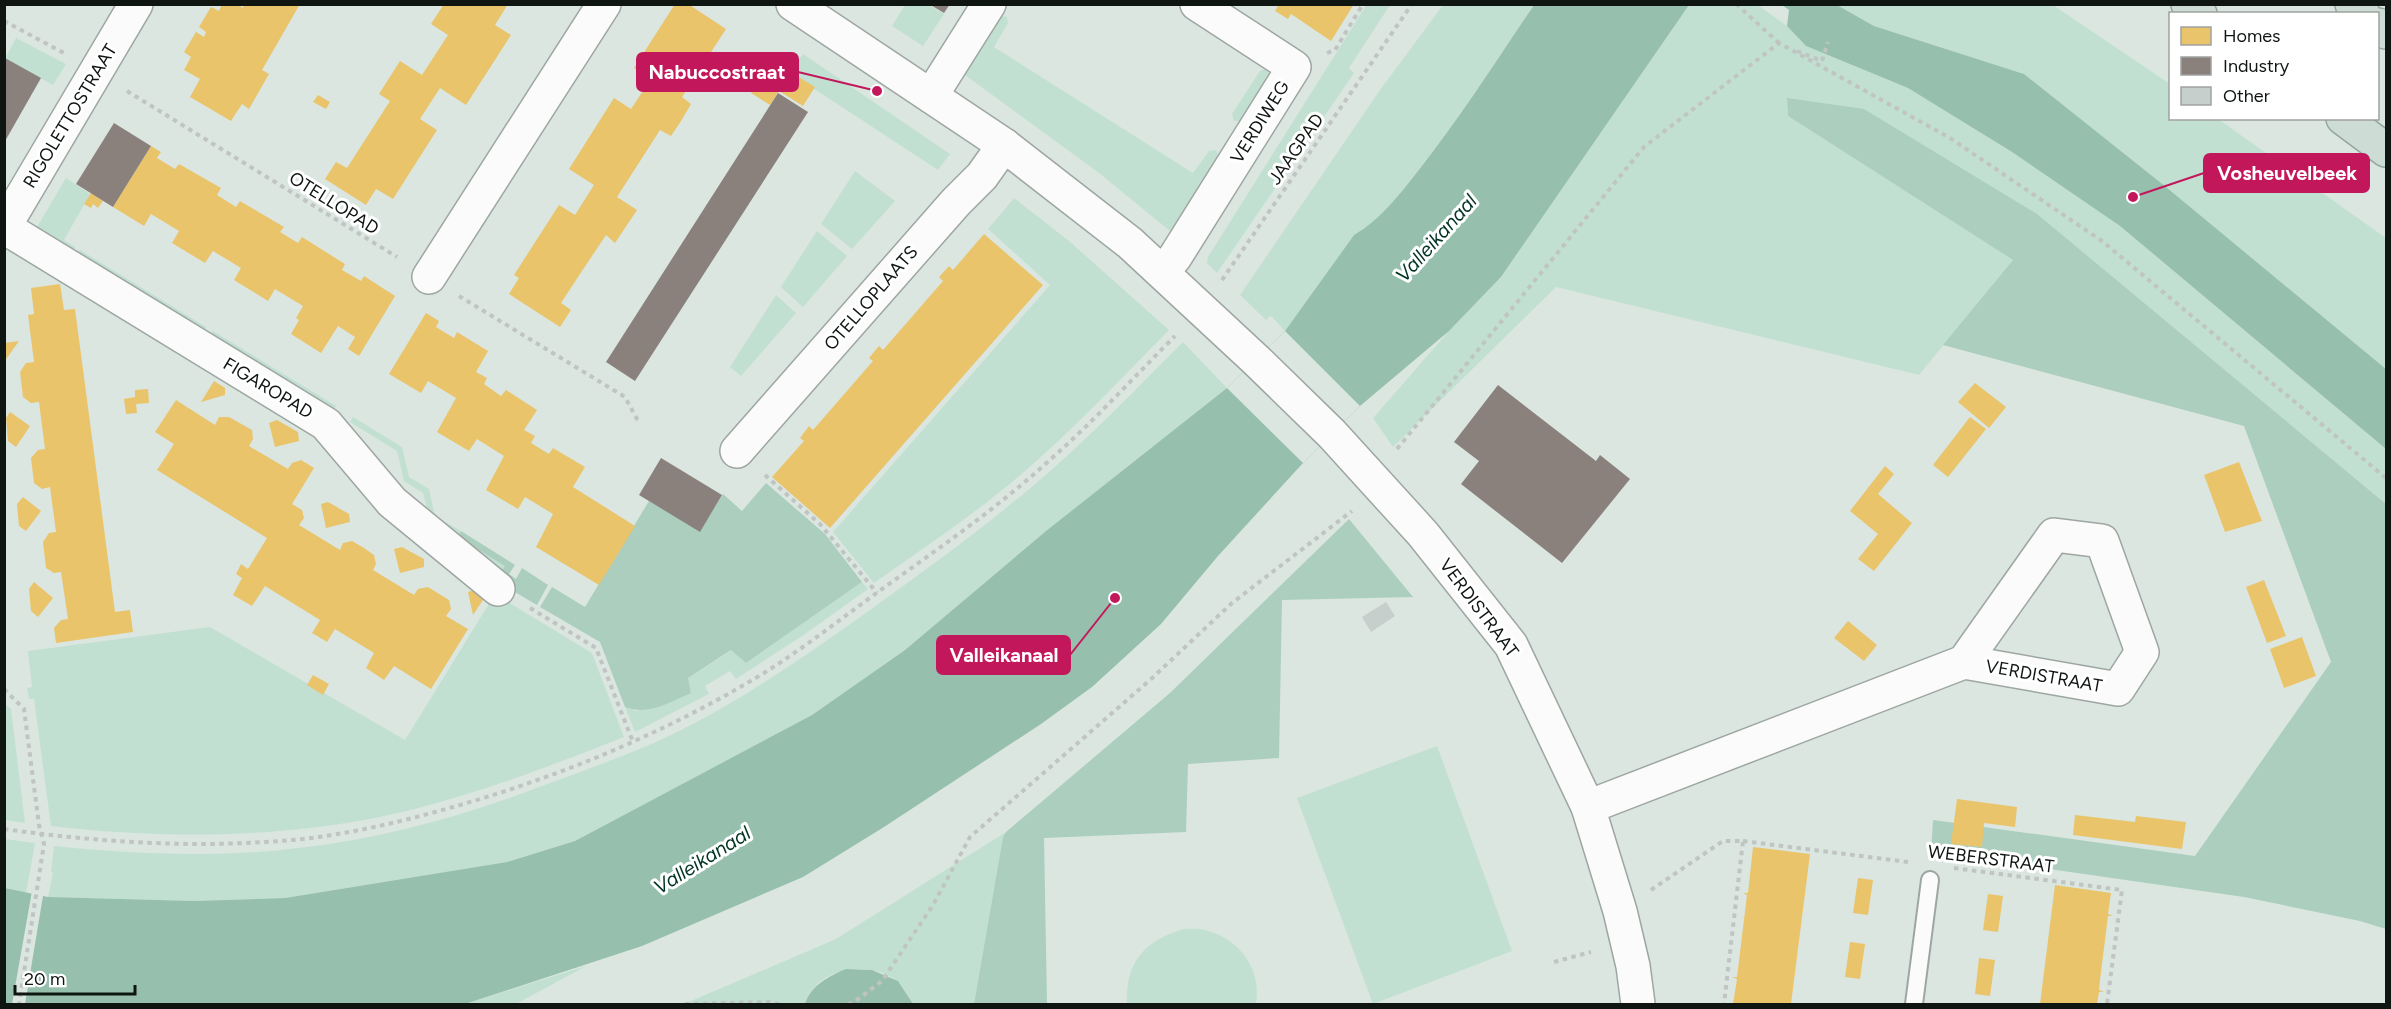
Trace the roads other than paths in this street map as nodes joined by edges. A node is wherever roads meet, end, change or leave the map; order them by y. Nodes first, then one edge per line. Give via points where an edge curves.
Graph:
1 (136, 4) edge
2 (604, 4) edge
3 (793, 4) edge
4 (988, 4) edge
5 (1197, 4) edge
6 (932, 96) junction
7 (2346, 120) edge
8 (1004, 145) junction
9 (2386, 150) edge
10 (4, 227) edge
11 (1162, 272) junction
12 (429, 277) road end
13 (737, 451) road end
14 (498, 589) road end
15 (1964, 662) junction
16 (1588, 807) junction
17 (1930, 880) dead end
18 (1638, 1005) edge
19 (1914, 1005) edge

1 - 10 street, RIGOLETTOSTRAAT
2 - 12 street
3 - 6 street
4 - 6 street
5 - 11 street, VERDIWEG via 1294,67
6 - 8 street
7 - 9 highway
8 - 11 street
8 - 13 street, OTELLOPLAATS via 982,176
10 - 14 street, FIGAROPAD via 326,424 392,502
11 - 16 street, VERDISTRAAT via 1332,434 1423,534 1511,645
15 - 15 street, VERDISTRAAT via 2054,535 2102,541 2142,652 2118,689
15 - 16 street, VERDISTRAAT
16 - 18 street, VERDISTRAAT via 1620,911
17 - 19 lane

